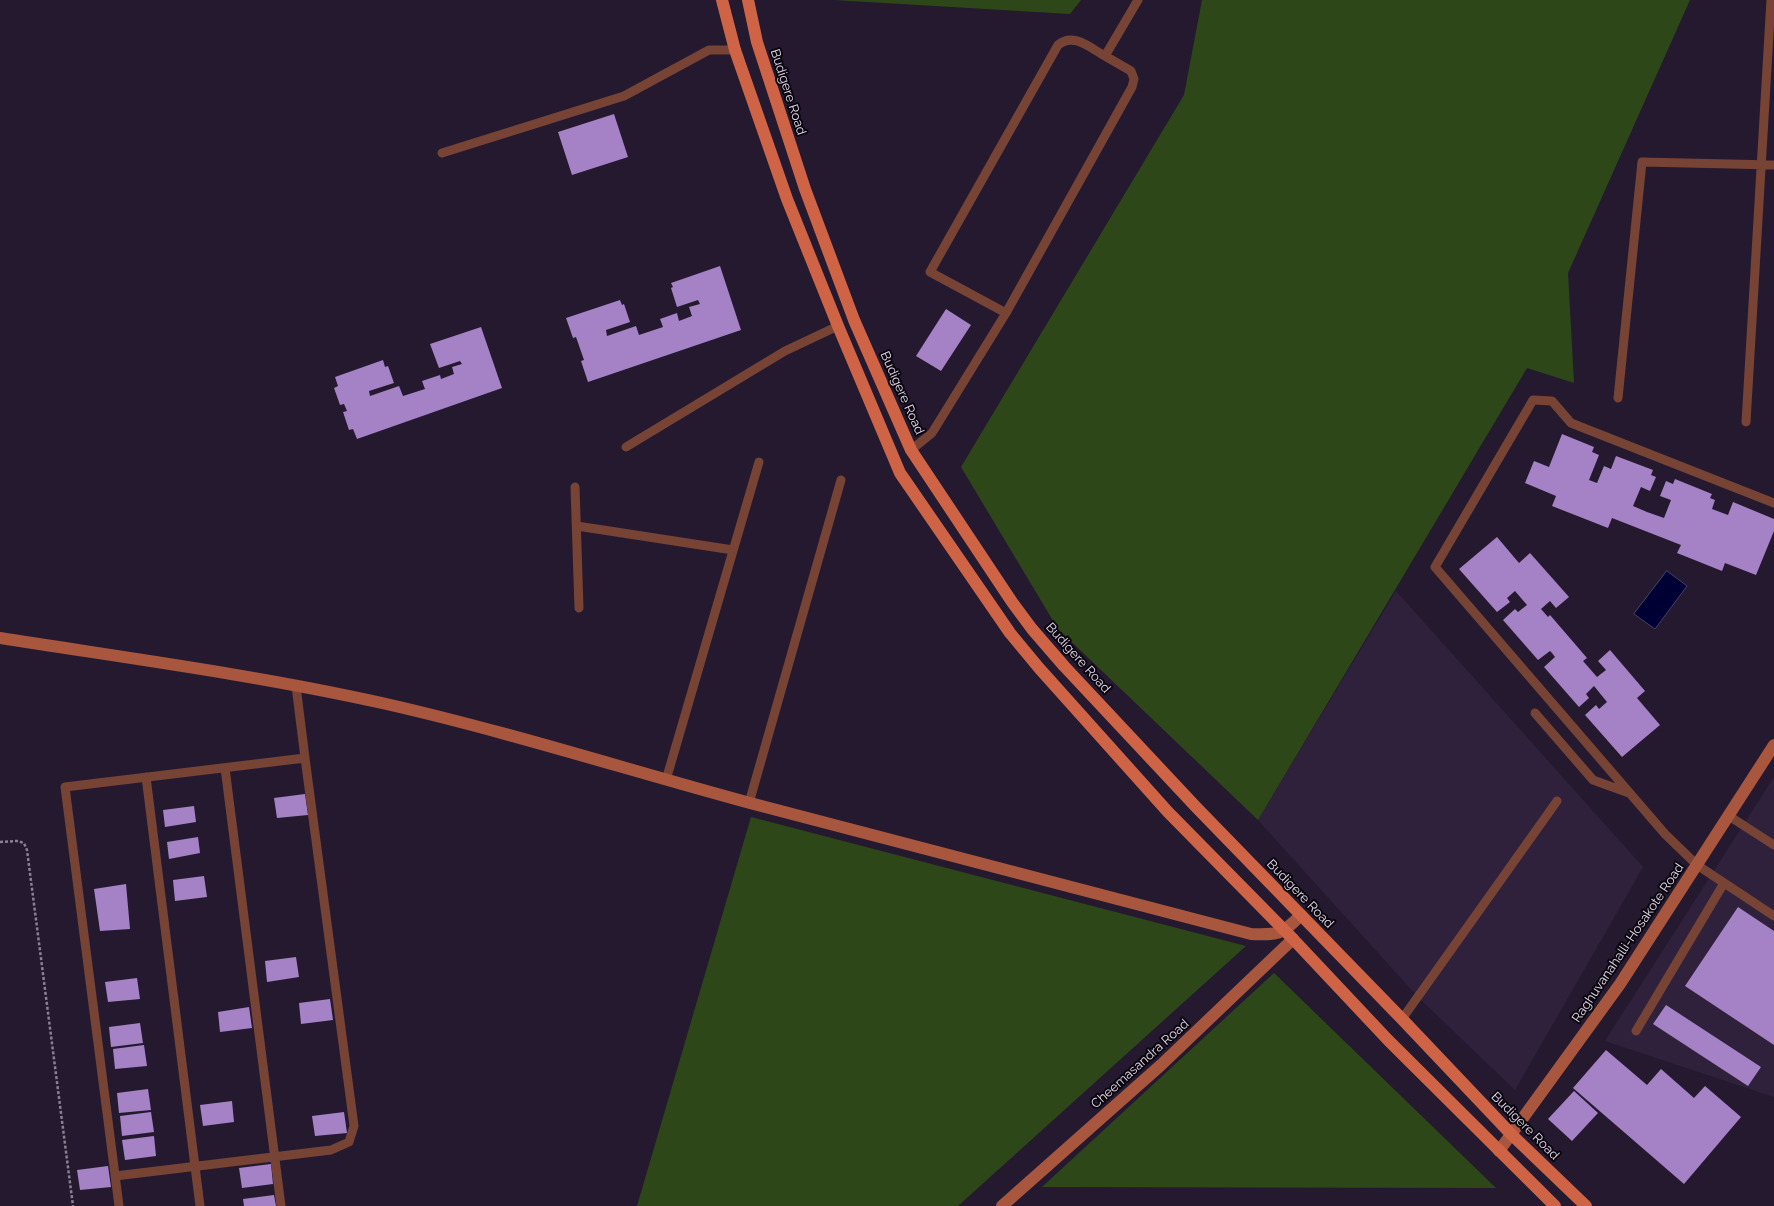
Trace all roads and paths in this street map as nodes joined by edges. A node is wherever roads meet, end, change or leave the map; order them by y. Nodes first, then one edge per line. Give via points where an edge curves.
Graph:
1 (722, 0) edge
2 (748, 0) edge
3 (1138, 0) edge
4 (1771, 0) edge
5 (735, 50) junction
6 (1105, 56) junction
7 (442, 153) dead end
8 (1761, 165) junction
9 (1774, 165) edge
10 (1006, 313) junction
11 (838, 326) junction
12 (1618, 398) dead end
13 (1746, 422) dead end
14 (626, 447) dead end
15 (912, 450) junction
16 (759, 462) dead end
17 (841, 480) dead end
18 (575, 487) dead end
19 (1774, 503) edge
20 (576, 526) junction
21 (733, 550) junction
22 (579, 608) dead end
23 (0, 638) edge
24 (296, 686) junction
25 (1535, 713) dead end
26 (1774, 745) edge
27 (305, 758) junction
28 (225, 768) junction
29 (146, 777) junction
30 (666, 780) junction
31 (1630, 794) junction
32 (1557, 800) dead end
33 (749, 803) junction
34 (1728, 816) junction
35 (0, 842) edge
36 (1774, 845) edge
37 (1697, 865) junction
38 (1724, 883) junction
39 (1301, 915) junction
40 (1774, 916) edge
41 (1289, 935) junction
42 (1402, 1019) junction
43 (1636, 1031) dead end
44 (1512, 1135) junction
45 (1500, 1151) junction
46 (275, 1156) junction
47 (196, 1166) junction
48 (115, 1176) junction
49 (74, 1206) edge
50 (119, 1206) edge
51 (200, 1206) edge
52 (280, 1206) edge
53 (1002, 1206) edge
54 (1555, 1206) edge
55 (1586, 1206) edge

1 - 5 main road
2 - 15 main road, Budigere Road via 757,42 806,189 854,320
3 - 6 lane
4 - 8 lane
5 - 7 lane via 709,50 624,96
5 - 11 main road via 788,199
6 - 10 lane via 1131,71 1134,78 1132,86
6 - 10 lane via 1074,39 1065,39 1058,44 930,272
8 - 9 lane
8 - 12 lane via 1642,162
8 - 13 lane
10 - 15 lane via 932,433
11 - 14 lane via 784,351
11 - 41 main road via 900,473 1010,633 1168,812
15 - 39 main road, Budigere Road via 1032,629 1191,802
16 - 21 lane
17 - 33 lane
18 - 20 lane
19 - 31 lane via 1571,423 1552,401 1533,400 1435,567
20 - 21 lane
20 - 22 lane
21 - 30 lane
23 - 24 street
24 - 27 lane
24 - 30 street via 489,729
25 - 31 lane via 1593,780
26 - 34 street, Raghuvanahalli-Hosakote Road
27 - 28 lane
27 - 46 lane via 354,1126 349,1142 330,1150
28 - 29 lane
28 - 46 lane
29 - 47 lane
29 - 48 lane via 65,787
30 - 33 street
31 - 37 lane
32 - 42 lane
33 - 41 street via 1251,934
34 - 36 lane
34 - 37 street, Raghuvanahalli-Hosakote Road
35 - 49 path via 24,843 27,850
37 - 38 lane
37 - 44 street, Raghuvanahalli-Hosakote Road via 1620,984
38 - 40 lane
38 - 43 lane
39 - 41 street, Cheemasandra Road
39 - 42 main road, Budigere Road
41 - 45 main road via 1388,1040
41 - 53 street, Cheemasandra Road via 1161,1065
42 - 44 main road, Budigere Road
44 - 45 street, Raghuvanahalli-Hosakote Road
44 - 55 main road, Budigere Road
45 - 54 main road
46 - 47 lane
46 - 52 lane
47 - 48 lane
47 - 51 lane
48 - 50 lane

